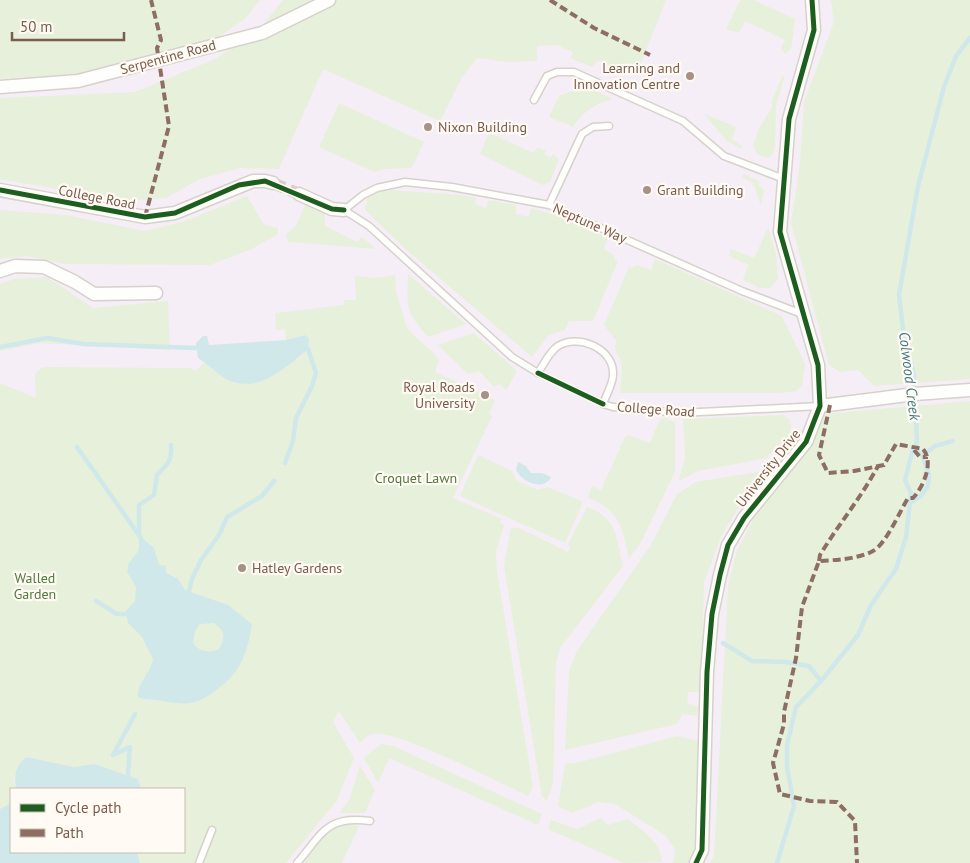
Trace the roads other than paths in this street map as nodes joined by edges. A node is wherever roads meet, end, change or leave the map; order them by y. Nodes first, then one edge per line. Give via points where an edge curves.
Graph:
1 (329, 0) edge
2 (812, 0) edge
3 (0, 87) edge
4 (534, 100) dead end
5 (609, 126) dead end
6 (785, 180) junction
7 (273, 183) tunnel mouth
8 (0, 190) edge
9 (299, 194) tunnel mouth
10 (549, 205) junction
11 (344, 210) junction
12 (0, 271) edge
13 (156, 293) dead end
14 (802, 314) junction
15 (970, 390) edge
16 (820, 406) junction
17 (370, 821) dead end
18 (212, 830) dead end
19 (199, 863) edge
20 (297, 863) edge
21 (696, 863) edge

1 - 3 street, Serpentine Road via 262,33 78,81
2 - 6 street, University Drive via 814,30 789,120
4 - 6 lane via 547,76 556,72 574,72 683,121 724,156
5 - 10 lane via 593,127 582,134
6 - 14 street, University Drive via 780,232
7 - 8 street, College Road via 253,181 175,213 146,217
9 - 11 street, College Road via 332,209
10 - 11 lane, Neptune Way via 405,182 377,188
10 - 14 lane, Neptune Way
11 - 16 lane, College Road via 369,226 512,357 538,374 552,351 565,342 582,341 598,348 610,361 613,375 603,404 680,413
12 - 13 street via 15,266 44,267 94,294
14 - 16 street, University Drive via 818,365
15 - 16 street, College Road
16 - 21 street, University Drive via 806,442 744,518 728,545 712,614 707,672 702,850
17 - 20 lane via 352,819 321,831
18 - 19 lane

